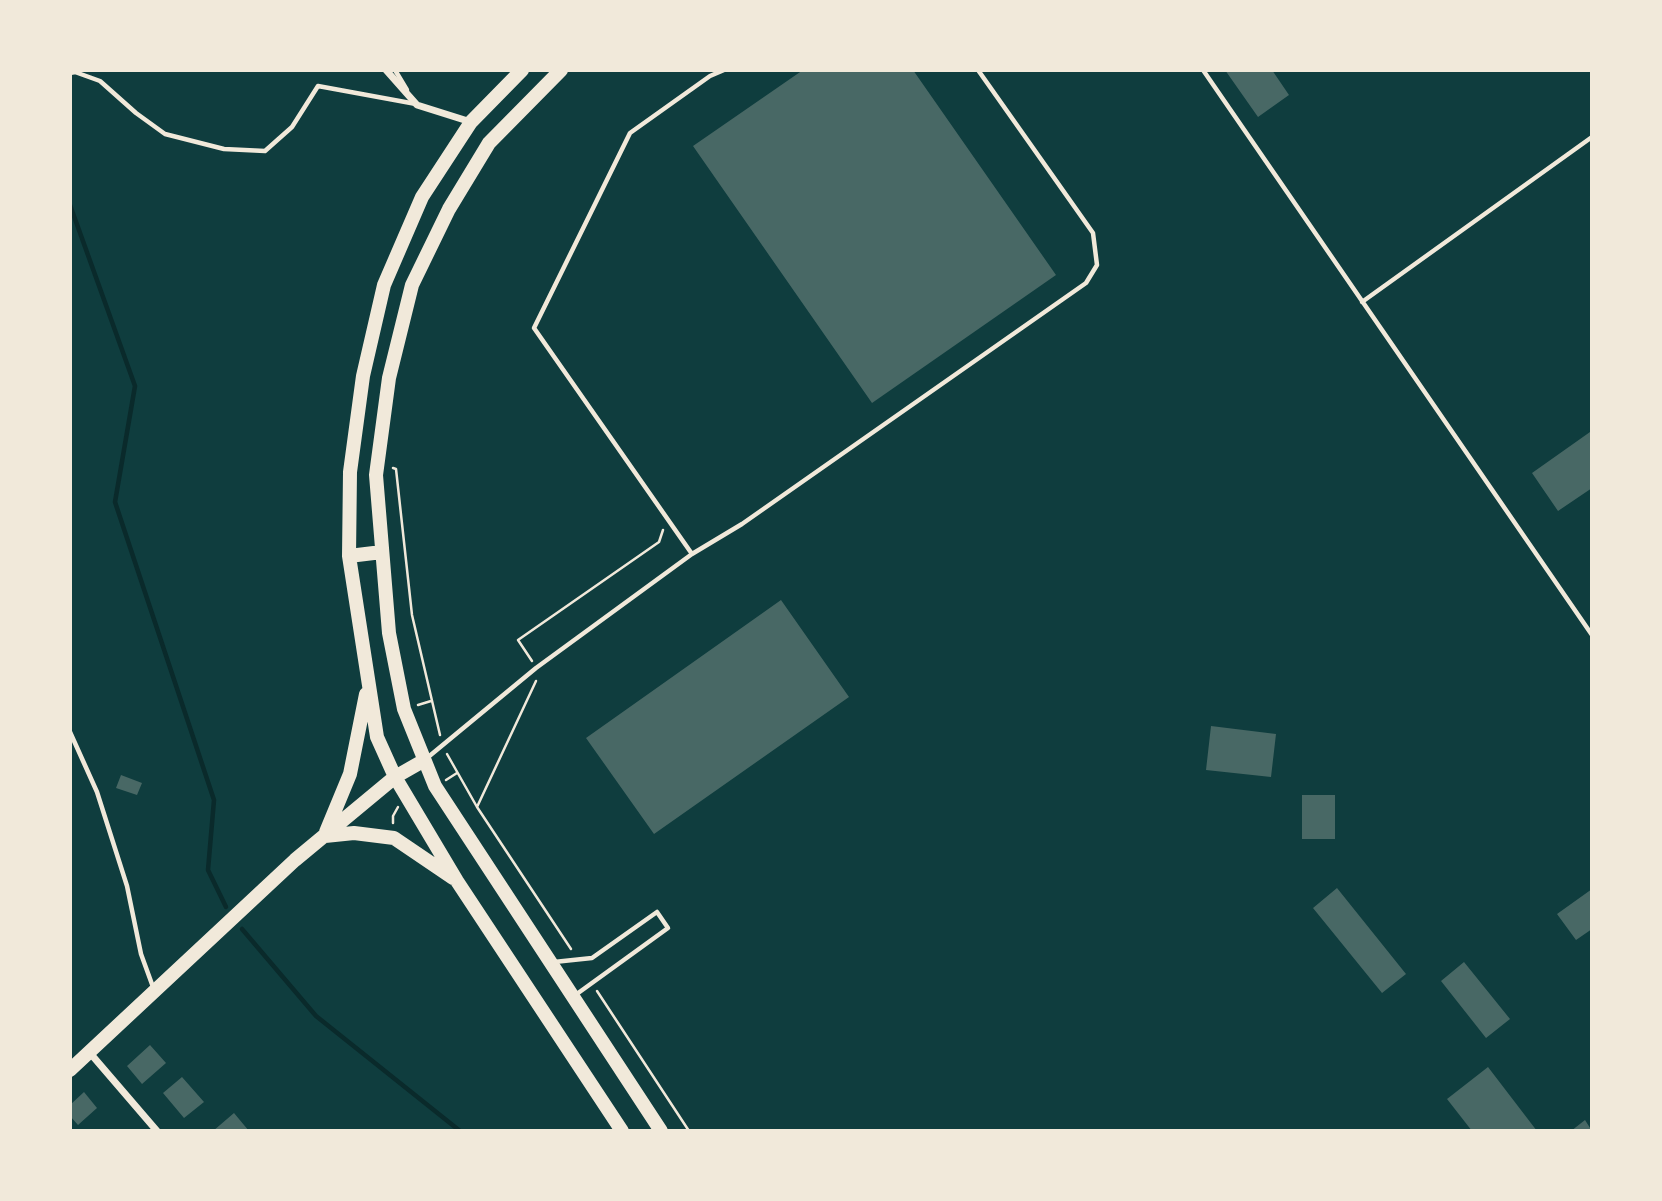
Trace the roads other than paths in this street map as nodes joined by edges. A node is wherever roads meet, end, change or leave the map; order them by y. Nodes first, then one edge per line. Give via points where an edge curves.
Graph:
1 (386, 70) edge
2 (395, 70) edge
3 (522, 70) edge
4 (561, 70) edge
5 (724, 70) edge
6 (978, 70) edge
7 (1203, 70) edge
8 (70, 73) edge
9 (417, 105) junction
10 (471, 122) junction
11 (1592, 137) edge
12 (1362, 302) junction
13 (382, 552) junction
14 (692, 554) junction
15 (349, 556) junction
16 (1592, 635) edge
17 (368, 684) junction
18 (70, 732) edge
19 (423, 761) junction
20 (396, 777) junction
21 (324, 837) junction
22 (457, 881) junction
23 (550, 962) junction
24 (154, 990) junction
25 (573, 997) junction
26 (90, 1053) junction
27 (70, 1070) edge
28 (156, 1131) edge
29 (622, 1131) edge
30 (661, 1131) edge

1 - 9 street
2 - 9 lane
3 - 10 main road
4 - 13 main road via 489,143 449,209 412,285 389,378 377,467
5 - 14 lane via 630,133 534,328
6 - 14 lane via 1093,233 1097,265 1086,283 742,524
7 - 12 lane
8 - 9 lane via 100,81 165,134 224,149 265,151 292,127 318,86
9 - 10 street
10 - 15 main road via 422,197 384,285 363,376 350,472
11 - 12 lane
12 - 16 lane
13 - 15 main road
13 - 19 main road via 388,633 404,709
14 - 19 lane via 536,668
15 - 17 main road
17 - 20 main road via 377,737
17 - 21 main road via 350,774
18 - 24 lane via 101,804
19 - 20 main road
19 - 23 main road
20 - 21 main road
20 - 22 main road
21 - 22 main road via 354,833 394,838
21 - 24 main road
22 - 29 main road
23 - 25 main road
23 - 25 lane via 592,958 657,912 668,928
24 - 26 main road
25 - 30 main road
26 - 27 main road
26 - 28 street

